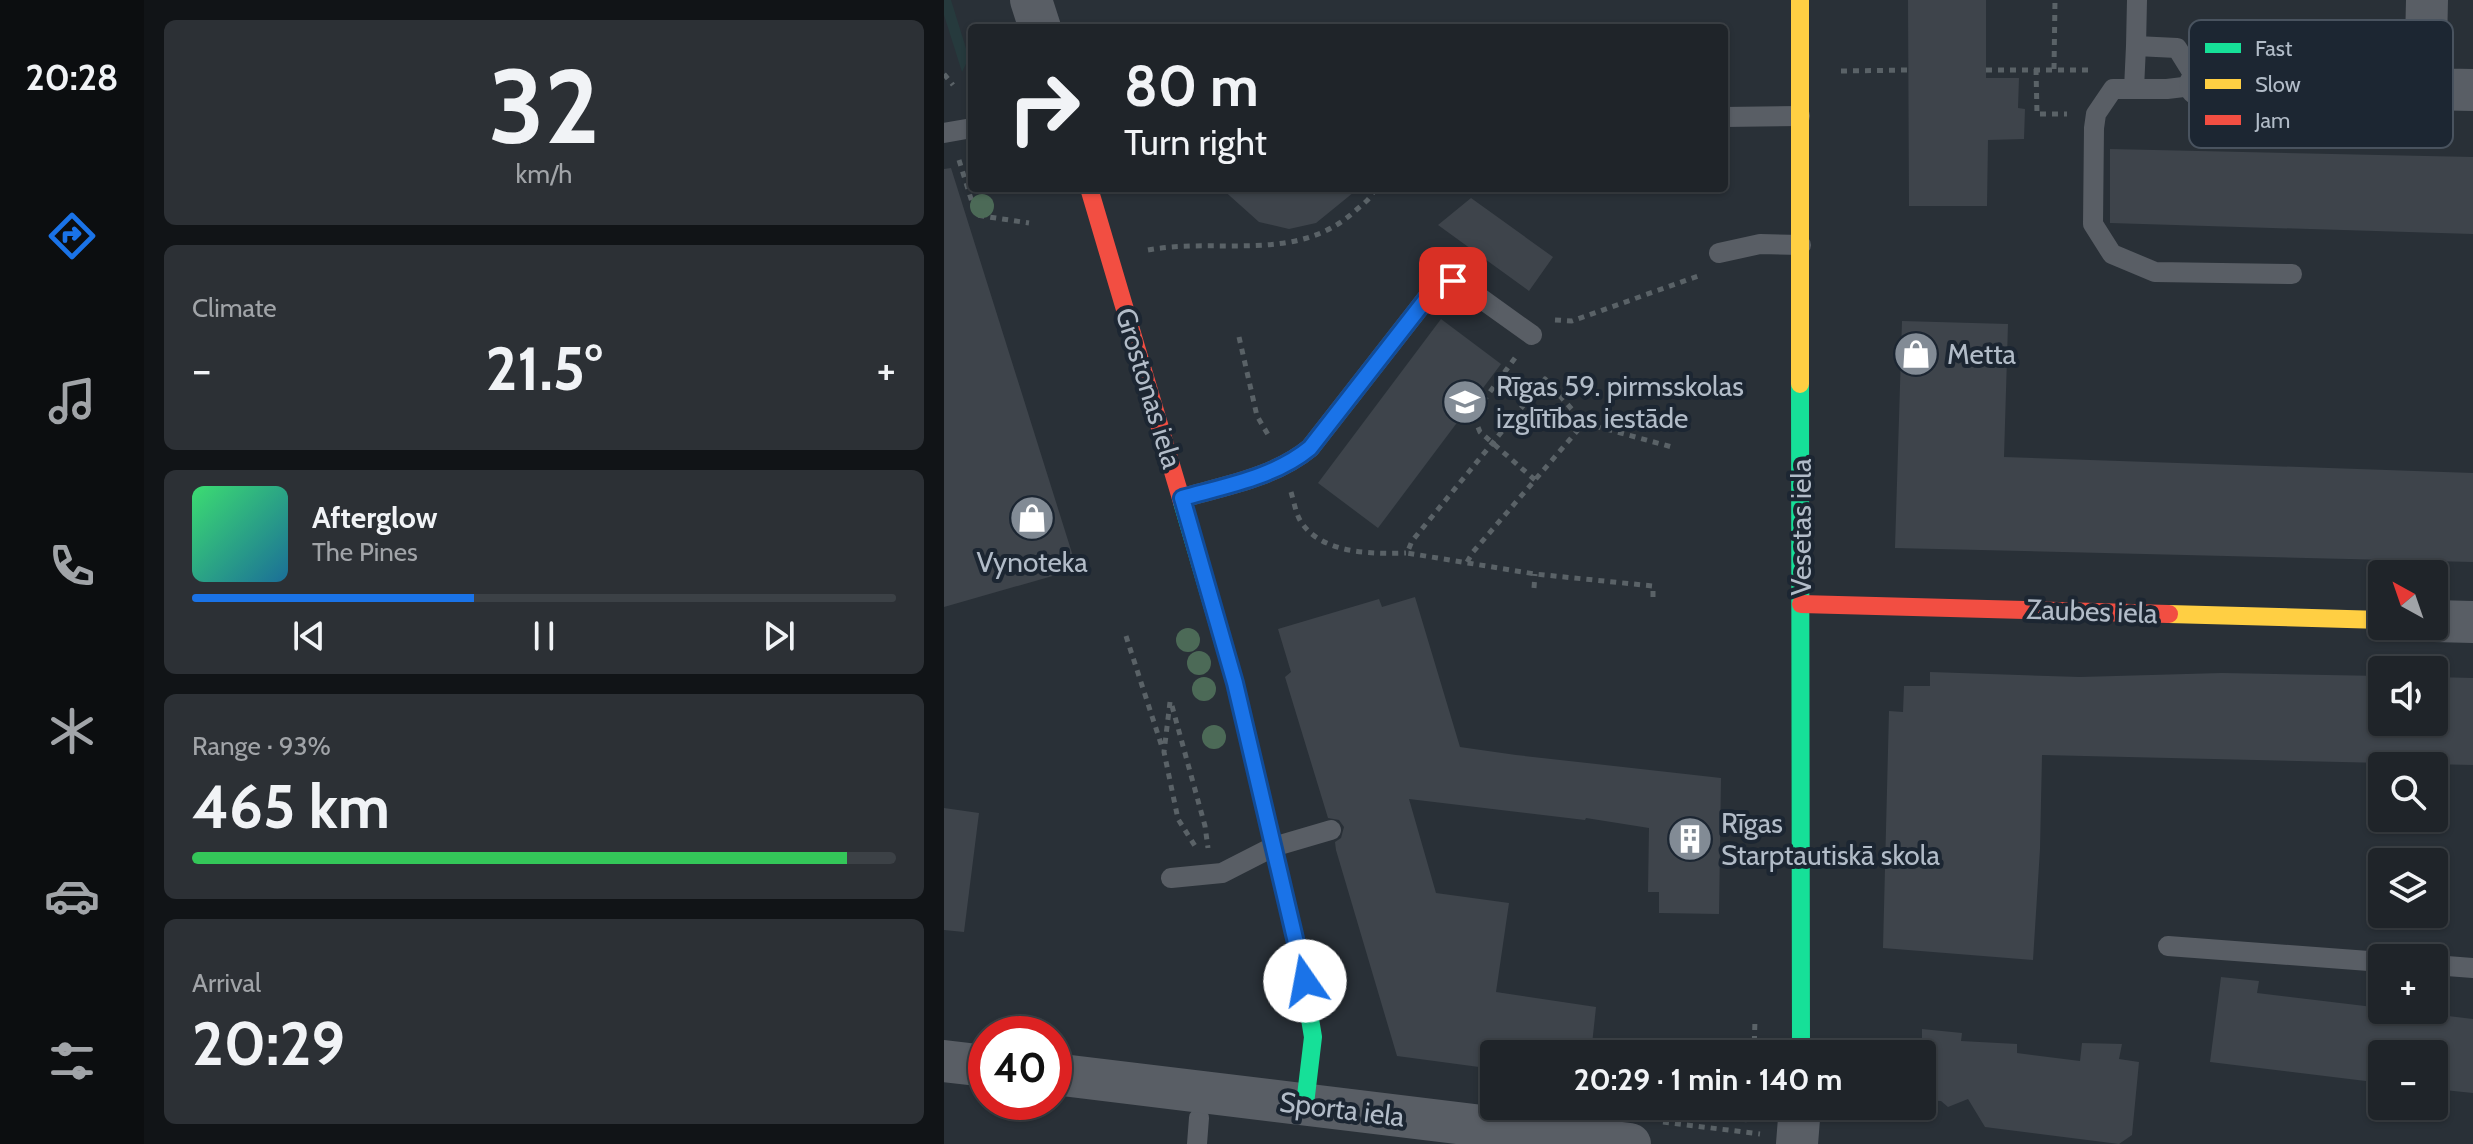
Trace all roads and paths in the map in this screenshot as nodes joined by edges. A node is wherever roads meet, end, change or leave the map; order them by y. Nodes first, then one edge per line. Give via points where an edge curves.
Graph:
1 (1031, 0) edge
2 (1800, 0) edge
3 (2055, 0) edge
4 (2137, 0) edge
5 (2427, 0) edge
6 (2427, 20) edge
7 (1039, 24) edge
8 (2136, 46) junction
9 (2189, 67) edge
10 (2036, 69) junction
11 (2054, 69) junction
12 (2080, 69) dead end
13 (1909, 70) dead end
14 (1986, 70) dead end
15 (1800, 71) junction
16 (944, 74) edge
17 (953, 85) dead end
18 (2189, 86) edge
19 (2134, 89) junction
20 (2453, 90) edge
21 (2473, 90) edge
22 (2096, 114) junction
23 (1800, 116) junction
24 (1728, 117) edge
25 (968, 130) edge
26 (950, 140) edge
27 (968, 192) edge
28 (968, 192) edge
29 (1093, 192) edge
30 (1374, 192) edge
31 (1029, 223) dead end
32 (1801, 245) junction
33 (1111, 261) junction
34 (1714, 263) joint
35 (2292, 274) dead end
36 (1532, 335) junction
37 (1584, 423) junction
38 (1493, 443) junction
39 (1672, 447) dead end
40 (1535, 480) junction
41 (1182, 498) junction
42 (1467, 562) junction
43 (1535, 574) junction
44 (1534, 588) dead end
45 (1653, 597) dead end
46 (1801, 604) junction
47 (2368, 620) edge
48 (2448, 621) edge
49 (2473, 622) edge
50 (1126, 636) dead end
51 (1164, 752) junction
52 (1331, 830) dead end
53 (1273, 847) junction
54 (1212, 875) junction
55 (1171, 878) dead end
56 (2168, 946) dead end
57 (2368, 961) edge
58 (2448, 966) edge
59 (2473, 968) edge
60 (1801, 1040) edge
61 (944, 1061) edge
62 (968, 1064) edge
63 (1072, 1076) edge
64 (1305, 1104) junction
65 (1199, 1118) dead end
66 (1798, 1131) edge
67 (1642, 1132) edge
68 (1197, 1144) edge

1 - 7 street
2 - 15 street, Vesetas iela
3 - 11 path
4 - 8 lane
5 - 6 street
8 - 9 lane via 2177,48
8 - 19 lane
10 - 11 path
10 - 14 path
10 - 22 path via 2037,114
11 - 12 path
13 - 15 path
15 - 23 street, Vesetas iela
16 - 17 path
18 - 19 lane
19 - 22 lane via 2113,89
20 - 21 street
22 - 35 lane via 2093,224 2112,254 2155,272
23 - 24 lane
23 - 32 street, Vesetas iela
25 - 26 lane
26 - 27 path
28 - 31 path via 976,215
29 - 33 street, Grostonas iela
30 - 33 path via 1348,217 1285,244 1151,249
32 - 34 lane via 1760,244
32 - 46 street, Vesetas iela
33 - 41 street, Grostonas iela
34 - 36 path via 1572,321 1545,320
36 - 38 path via 1473,415 1480,432
36 - 41 lane via 1458,282 1444,284 1427,298 1310,448 1294,461 1249,480
37 - 38 path via 1545,379
37 - 39 path
37 - 40 path
38 - 40 path
38 - 42 path via 1407,553
40 - 42 path
41 - 53 street, Grostonas iela via 1235,683
42 - 43 path
43 - 44 path
43 - 45 path via 1653,586
46 - 47 street, Zaubes iela
46 - 60 street, Vesetas iela
48 - 49 street
50 - 51 path
51 - 54 path via 1178,819
51 - 54 path via 1170,702 1205,826
52 - 53 lane
53 - 54 lane
53 - 64 street, Grostonas iela via 1313,1037
54 - 55 lane
56 - 57 lane
58 - 59 lane
61 - 62 street
63 - 64 street, Sporta iela
64 - 67 street, Sporta iela
65 - 68 lane
66 - 67 path

